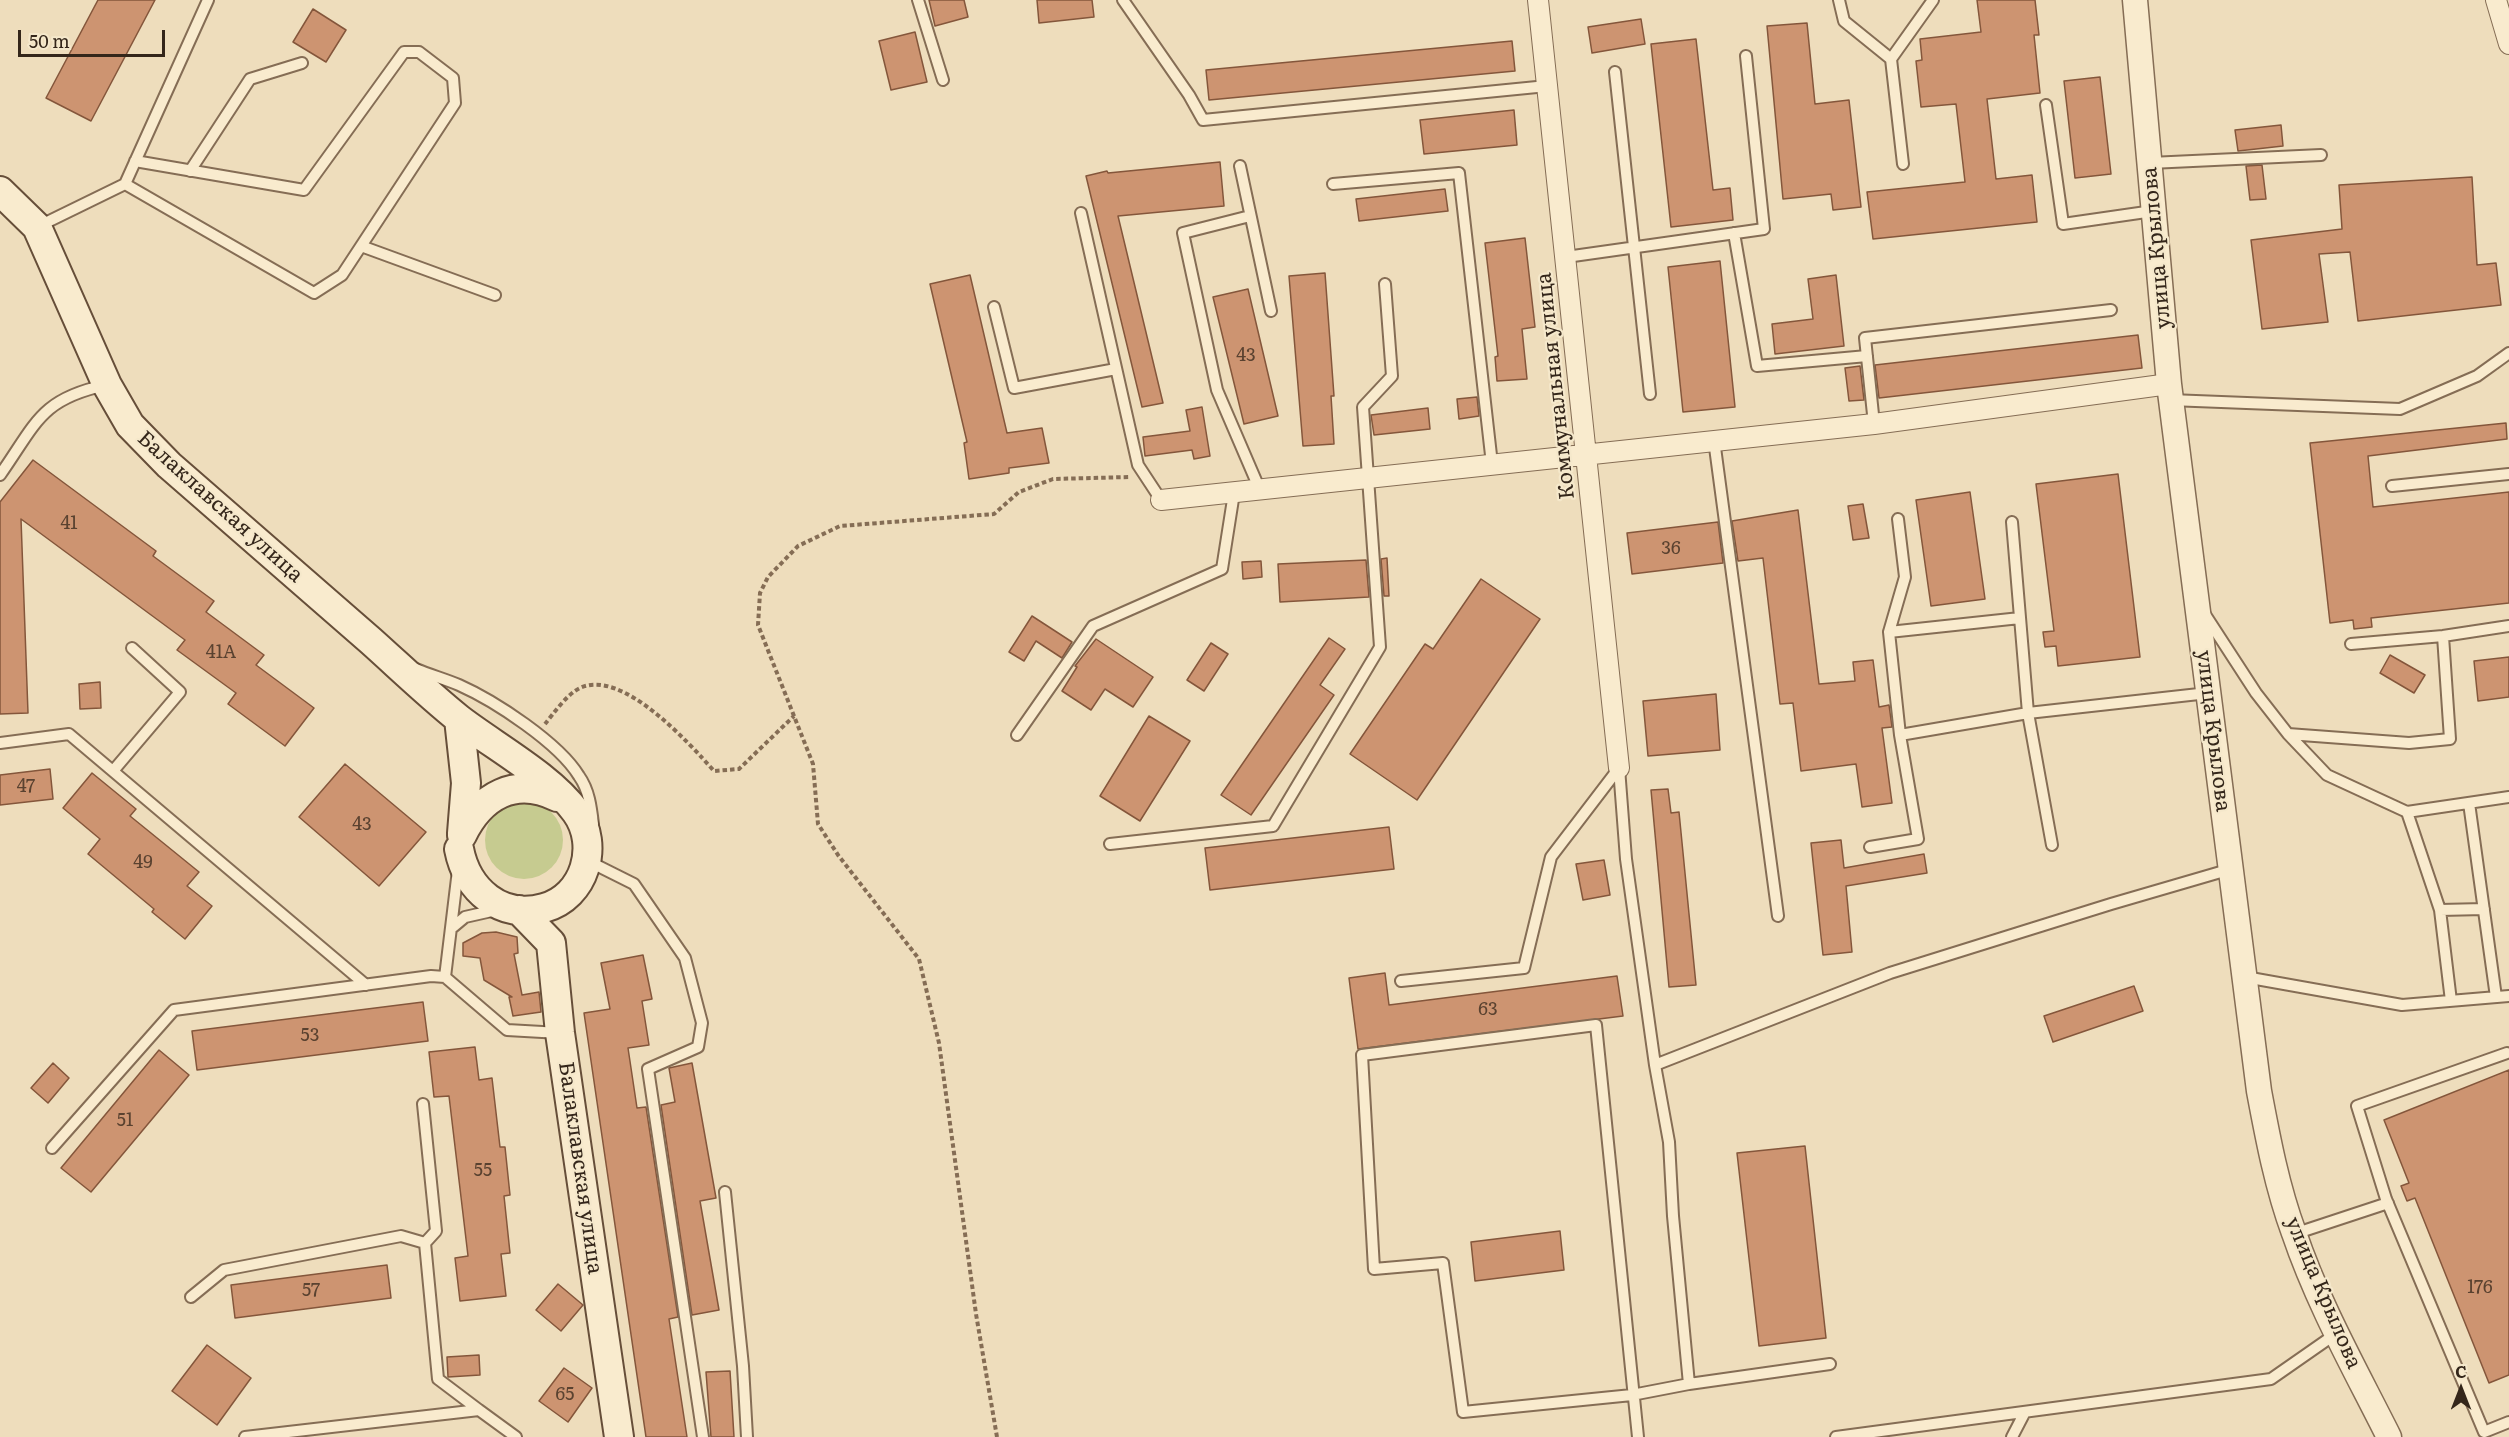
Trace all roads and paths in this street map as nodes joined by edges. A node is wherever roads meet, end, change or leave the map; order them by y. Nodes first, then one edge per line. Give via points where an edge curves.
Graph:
1 (208, 0) edge
2 (918, 0) edge
3 (1123, 0) edge
4 (1538, 0) edge
5 (1839, 0) edge
6 (1933, 0) edge
7 (2135, 0) edge
8 (2496, 0) edge
9 (2509, 44) edge
10 (1746, 56) dead end
11 (1891, 59) junction
12 (302, 63) dead end
13 (1615, 72) dead end
14 (943, 80) dead end
15 (1547, 86) junction
16 (2046, 105) dead end
17 (2321, 155) dead end
18 (135, 161) junction
19 (2149, 164) junction
20 (1903, 165) dead end
21 (1240, 166) dead end
22 (190, 171) junction
23 (125, 184) junction
24 (1333, 184) dead end
25 (0, 191) edge
26 (2153, 211) junction
27 (1081, 213) dead end
28 (1250, 216) junction
29 (37, 227) junction
30 (1734, 233) junction
31 (361, 246) junction
32 (1634, 247) junction
33 (1566, 257) junction
34 (1385, 284) dead end
35 (495, 295) dead end
36 (994, 307) dead end
37 (2111, 310) dead end
38 (1270, 311) dead end
39 (2509, 354) edge
40 (1867, 356) junction
41 (1116, 369) junction
42 (106, 385) junction
43 (2170, 392) junction
44 (1650, 394) dead end
45 (1874, 424) junction
46 (1714, 440) junction
47 (1587, 453) junction
48 (1492, 464) junction
49 (2509, 474) edge
50 (0, 475) edge
51 (1145, 477) junction
52 (1370, 479) junction
53 (2392, 486) dead end
54 (1260, 490) junction
55 (1233, 493) junction
56 (1161, 500) joint
57 (1898, 519) dead end
58 (2012, 522) dead end
59 (2196, 600) junction
60 (2020, 618) junction
61 (2509, 626) edge
62 (1889, 632) junction
63 (2443, 636) junction
64 (2350, 644) dead end
65 (132, 648) dead end
66 (393, 661) junction
67 (2208, 693) junction
68 (2028, 713) junction
69 (794, 716) junction
70 (459, 719) junction
71 (538, 734) junction
72 (2288, 734) junction
73 (1017, 735) dead end
74 (1900, 735) junction
75 (0, 743) edge
76 (1619, 768) junction
77 (113, 771) junction
78 (2509, 797) edge
79 (564, 800) junction
80 (2469, 803) junction
81 (2407, 812) junction
82 (461, 842) junction
83 (1110, 844) dead end
84 (2052, 845) dead end
85 (1870, 847) dead end
86 (588, 853) junction
87 (2231, 869) junction
88 (559, 902) junction
89 (2484, 909) junction
90 (515, 910) junction
91 (2440, 910) junction
92 (1778, 916) dead end
93 (453, 927) junction
94 (550, 943) junction
95 (445, 977) junction
96 (2245, 977) junction
97 (1401, 981) dead end
98 (366, 985) junction
99 (2509, 996) edge
100 (2496, 997) junction
101 (2451, 1000) junction
102 (560, 1033) junction
103 (2507, 1053) dead end
104 (1655, 1065) junction
105 (423, 1104) dead end
106 (52, 1148) dead end
107 (725, 1192) dead end
108 (2388, 1203) junction
109 (2294, 1234) junction
110 (425, 1243) junction
111 (191, 1297) dead end
112 (2337, 1333) junction
113 (1830, 1364) dead end
114 (1689, 1384) junction
115 (1632, 1395) junction
116 (479, 1410) junction
117 (2025, 1412) junction
118 (2509, 1422) edge
119 (244, 1437) edge
120 (516, 1437) edge
121 (618, 1437) edge
122 (703, 1437) edge
123 (747, 1437) edge
124 (997, 1437) edge
125 (1638, 1437) edge
126 (1836, 1437) edge
127 (2012, 1437) edge
128 (2389, 1437) edge

1 - 18 lane
2 - 14 lane
3 - 15 lane via 1203,120
4 - 15 street, Коммунальная улица
5 - 11 lane via 1844,21
6 - 11 lane
7 - 19 street, улица Крылова
8 - 9 street
10 - 30 lane via 1764,229
11 - 20 lane
12 - 22 lane via 250,79
13 - 32 lane
15 - 33 street, Коммунальная улица
16 - 26 lane via 2063,224
17 - 19 lane
18 - 22 lane
18 - 23 lane
19 - 26 street, улица Крылова
21 - 28 lane
22 - 31 lane via 304,190 404,52 419,52 453,78 455,102
23 - 29 lane
23 - 31 lane via 314,293 342,275
24 - 48 lane via 1459,173
25 - 29 main road, Балаклавская улица
26 - 43 street, улица Крылова
27 - 41 lane
28 - 38 lane
28 - 54 lane via 1182,233 1216,390
29 - 42 main road, Балаклавская улица
30 - 32 lane
30 - 40 lane via 1757,366
31 - 35 lane
32 - 33 lane
32 - 44 lane
33 - 47 street, Коммунальная улица
34 - 52 lane via 1392,376 1363,407
36 - 41 lane via 1014,388
37 - 40 lane via 1865,338
39 - 43 lane via 2477,376 2400,409
40 - 45 lane
41 - 51 lane via 1138,465
42 - 50 lane via 68,395 46,408
42 - 66 main road, Балаклавская улица via 130,425 169,465
43 - 45 street
43 - 59 street, улица Крылова
45 - 46 street
46 - 47 street
46 - 92 lane
47 - 48 street
47 - 76 street, Коммунальная улица
48 - 52 street
49 - 53 lane
51 - 56 lane
51 - 69 path via 1053,479 1019,492 994,514 840,526 798,546 768,577 760,593 758,626
52 - 54 street
52 - 83 lane via 1380,647 1273,826
54 - 55 street
55 - 56 street
55 - 73 lane via 1222,569 1093,626
57 - 62 lane via 1905,577
58 - 60 lane
59 - 67 street, улица Крылова
59 - 72 lane via 2256,693
60 - 62 lane
60 - 68 lane
61 - 63 lane
62 - 74 lane
63 - 64 lane
63 - 72 lane via 2450,739 2409,743
65 - 77 lane via 180,692
66 - 70 main road, Балаклавская улица
66 - 71 lane via 458,684
67 - 68 lane
67 - 87 street, улица Крылова
68 - 74 lane
68 - 84 lane
69 - 71 path via 740,769 714,771 690,744 627,692 605,685 580,688
69 - 124 path via 813,764 818,824 919,959 939,1042
70 - 79 main road, Балаклавская улица
70 - 82 main road via 466,783
71 - 86 lane via 579,775 588,793 593,829
72 - 81 lane via 2327,775
74 - 85 lane via 1918,839
75 - 77 lane via 69,734
76 - 97 lane via 1551,857 1524,968
76 - 104 lane via 1626,859
77 - 98 lane
78 - 80 lane
79 - 82 main road via 545,791 524,788 504,792 485,802 471,817
79 - 86 main road, Балаклавская улица via 585,827
80 - 81 lane
80 - 89 lane
81 - 91 lane
82 - 90 main road via 467,876 475,887 497,904
82 - 93 lane
86 - 88 main road via 577,885
86 - 122 lane via 634,884 685,958 702,1023 698,1047 648,1069
87 - 96 street, улица Крылова
87 - 104 lane via 1890,973
88 - 90 main road via 541,909
88 - 94 main road, Балаклавская улица
89 - 91 lane
89 - 100 lane
90 - 93 lane via 479,912
90 - 94 main road
91 - 101 lane
93 - 95 lane
94 - 102 main road, Балаклавская улица
95 - 98 lane via 423,976
95 - 102 lane via 507,1030
96 - 101 lane via 2402,1005
96 - 109 street, улица Крылова via 2259,1091
98 - 106 lane via 174,1010
99 - 100 lane
100 - 101 lane
102 - 121 main road, Балаклавская улица
103 - 108 lane via 2357,1107
104 - 114 lane via 1669,1142
105 - 110 lane via 436,1231
107 - 123 lane
108 - 109 lane
108 - 118 lane via 2484,1432
109 - 112 street, улица Крылова
110 - 111 lane via 401,1236 224,1270
110 - 116 lane via 438,1379
112 - 117 lane via 2271,1379
112 - 128 street, улица Крылова
113 - 114 lane
114 - 115 lane
115 - 115 lane via 1596,1026 1362,1055 1374,1269 1443,1263 1462,1412
115 - 125 lane
116 - 119 lane
116 - 120 lane
117 - 126 lane
117 - 127 lane

